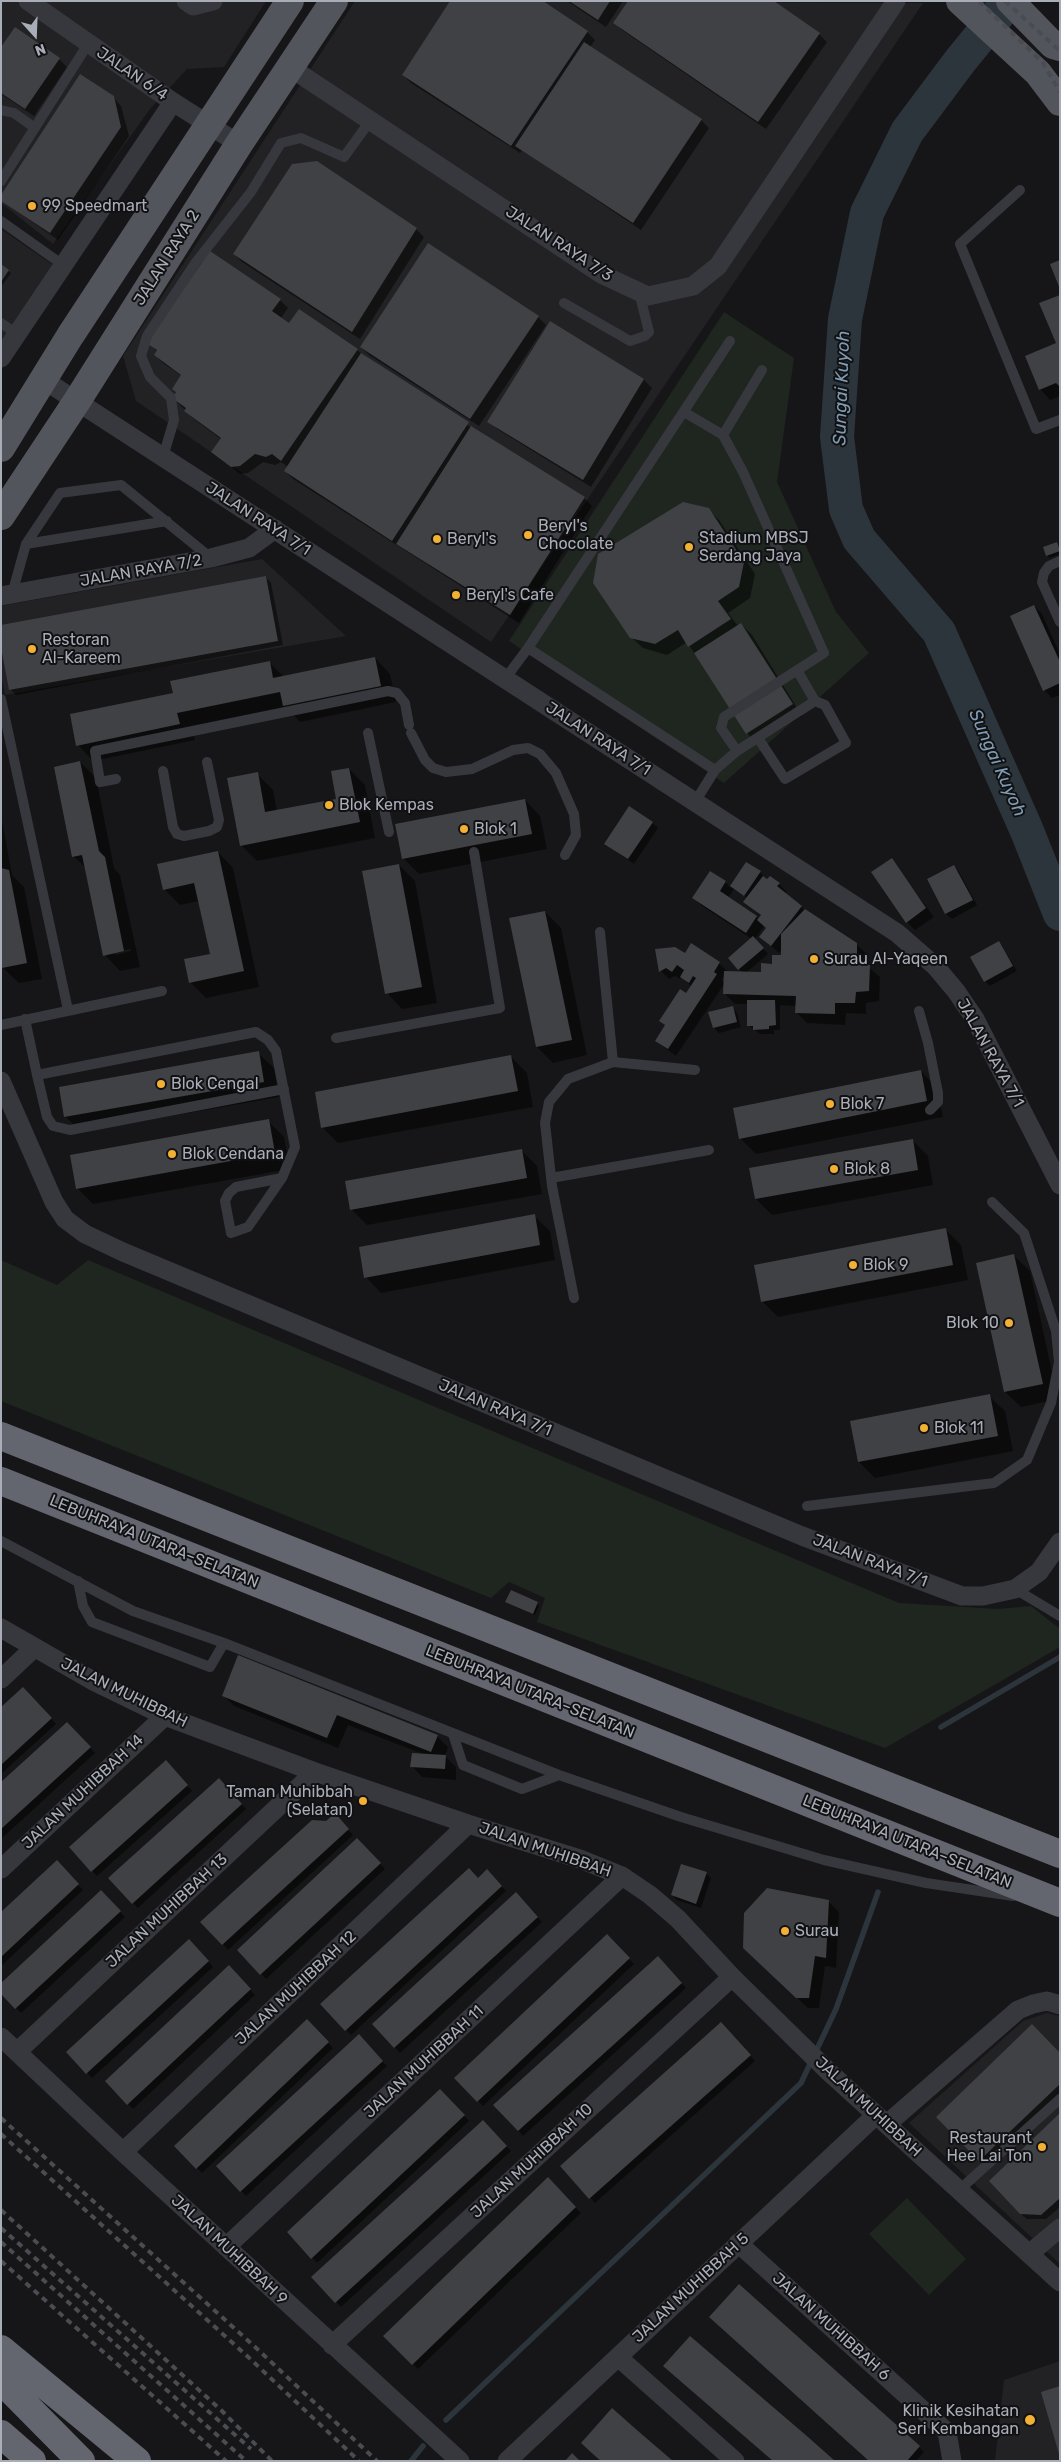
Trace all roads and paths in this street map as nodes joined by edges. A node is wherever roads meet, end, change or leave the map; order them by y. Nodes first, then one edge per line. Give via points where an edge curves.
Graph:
1 (28, 1) edge
2 (186, 1) edge
3 (213, 1) edge
4 (290, 1) edge
5 (334, 1) edge
6 (960, 1) edge
7 (1010, 1) edge
8 (887, 4) edge
9 (88, 44) junction
10 (1057, 46) edge
11 (291, 68) junction
12 (173, 102) junction
13 (1060, 102) edge
14 (1, 110) edge
15 (370, 121) junction
16 (209, 125) junction
17 (35, 128) junction
18 (239, 144) junction
19 (1, 181) edge
20 (1020, 190) dead end
21 (1, 221) edge
22 (63, 265) junction
23 (638, 291) junction
24 (564, 303) dead end
25 (1, 323) edge
26 (17, 334) junction
27 (730, 341) dead end
28 (1, 358) edge
29 (762, 370) dead end
30 (44, 380) junction
31 (77, 401) junction
32 (684, 412) junction
33 (1060, 420) edge
34 (723, 435) junction
35 (1, 448) edge
36 (163, 457) junction
37 (1, 516) edge
38 (167, 521) junction
39 (275, 529) junction
40 (26, 544) junction
41 (211, 558) junction
42 (1060, 561) edge
43 (6, 595) edge
44 (1060, 622) edge
45 (528, 648) junction
46 (797, 670) junction
47 (505, 679) junction
48 (1, 699) edge
49 (815, 701) junction
50 (368, 733) dead end
51 (758, 738) junction
52 (737, 751) junction
53 (207, 762) dead end
54 (715, 770) junction
55 (163, 771) dead end
56 (116, 779) dead end
57 (695, 802) junction
58 (389, 832) dead end
59 (474, 852) dead end
60 (565, 855) dead end
61 (600, 932) dead end
62 (162, 991) dead end
63 (68, 1010) junction
64 (919, 1011) dead end
65 (25, 1019) junction
66 (1, 1025) edge
67 (336, 1038) dead end
68 (613, 1062) junction
69 (695, 1070) dead end
70 (37, 1075) junction
71 (1, 1081) edge
72 (284, 1089) junction
73 (930, 1110) dead end
74 (709, 1150) dead end
75 (282, 1178) junction
76 (551, 1178) junction
77 (1060, 1186) edge
78 (992, 1202) dead end
79 (574, 1298) dead end
80 (1, 1436) edge
81 (1, 1481) edge
82 (807, 1506) dead end
83 (1, 1541) edge
84 (1060, 1542) edge
85 (78, 1581) junction
86 (1015, 1589) junction
87 (1060, 1616) edge
88 (1, 1628) edge
89 (224, 1643) junction
90 (34, 1648) junction
91 (1, 1679) edge
92 (165, 1716) junction
93 (453, 1734) junction
94 (315, 1772) junction
95 (559, 1775) junction
96 (468, 1824) junction
97 (1060, 1854) edge
98 (1, 1869) edge
99 (622, 1876) junction
100 (1059, 1903) edge
101 (732, 1977) junction
102 (1053, 2003) edge
103 (1, 2036) edge
104 (18, 2051) junction
105 (1060, 2099) edge
106 (881, 2119) junction
107 (123, 2152) junction
108 (958, 2191) junction
109 (1060, 2228) edge
110 (738, 2243) junction
111 (226, 2248) junction
112 (1029, 2254) junction
113 (1060, 2282) edge
114 (332, 2345) junction
115 (1, 2349) edge
116 (618, 2357) junction
117 (1, 2380) edge
118 (1, 2434) edge
119 (32, 2461) edge
120 (81, 2461) edge
121 (137, 2461) edge
122 (460, 2461) edge
123 (507, 2461) edge
124 (735, 2461) edge
125 (952, 2461) edge

1 - 9 street, JALAN 6/4
2 - 3 street via 193,6
4 - 16 main road
5 - 11 main road, JALAN RAYA 2
6 - 13 main road via 1038,73
7 - 10 main road
8 - 23 street, JALAN RAYA 7/3 via 718,266 693,286 648,296
9 - 12 street, JALAN 6/4
9 - 17 lane
11 - 15 street, JALAN RAYA 7/3
11 - 18 main road, JALAN RAYA 2
12 - 16 street, JALAN 6/4
12 - 22 street
14 - 17 lane via 14,113
15 - 23 street, JALAN RAYA 7/3 via 603,275
15 - 36 lane via 344,157 302,138 281,144 251,192 196,262 147,336 141,356 150,377 171,398 174,420
16 - 18 street, JALAN 6/4
16 - 30 main road
17 - 19 lane
18 - 31 main road, JALAN RAYA 2
20 - 33 lane via 960,244 1036,429
21 - 22 lane
22 - 26 street
23 - 24 lane via 649,332 630,341
25 - 26 lane
26 - 28 street
27 - 32 lane
29 - 34 lane
30 - 31 street, JALAN RAYA 7/1
30 - 35 main road
31 - 36 street, JALAN RAYA 7/1
31 - 37 main road, JALAN RAYA 2
32 - 34 lane
32 - 45 lane
34 - 46 lane via 743,472 824,653
36 - 39 street, JALAN RAYA 7/1
38 - 40 lane
38 - 40 lane via 121,485 60,493
38 - 41 lane
39 - 41 street, JALAN RAYA 7/2 via 249,548
39 - 47 street, JALAN RAYA 7/1
40 - 43 lane
41 - 43 street, JALAN RAYA 7/2
42 - 44 lane via 1049,566 1042,582
45 - 47 lane
45 - 54 lane
46 - 49 lane
46 - 52 lane via 724,717 721,728
47 - 57 street, JALAN RAYA 7/1
48 - 63 lane
49 - 51 lane
49 - 51 lane via 825,705 846,743 785,779
50 - 58 lane
51 - 52 lane
52 - 54 lane
53 - 55 lane via 219,820 217,827 209,831 184,836 177,834
54 - 57 lane
56 - 60 lane via 100,782 95,750 388,691 397,693 405,703 410,729 425,760 433,768 446,772 472,769 513,750 528,748 540,754 556,773 574,814 576,835
57 - 77 street, JALAN RAYA 7/1 via 897,933 935,966 975,1019
59 - 67 lane via 500,1008
61 - 68 lane
62 - 63 lane
63 - 65 lane
64 - 73 lane via 938,1093 938,1102
65 - 66 lane
65 - 70 lane
68 - 69 lane
68 - 76 lane via 568,1079 550,1102 544,1123
70 - 72 lane via 47,1117 53,1126 70,1130
70 - 72 lane via 256,1032 276,1051
71 - 86 street, JALAN RAYA 7/1 via 54,1202 65,1219 86,1234 122,1252 802,1536 962,1596 982,1596
72 - 75 lane via 295,1147
74 - 76 lane
75 - 75 lane via 236,1187 229,1193 225,1201 231,1233 248,1228
76 - 79 lane
78 - 82 lane via 1024,1233 1056,1331 1059,1362 1051,1403 1027,1460 994,1483
80 - 97 highway
81 - 100 highway, LEBUHRAYA UTARA–SELATAN
83 - 85 lane
84 - 86 street, JALAN RAYA 7/1 via 1040,1572
85 - 89 lane via 133,1611
85 - 89 lane via 92,1622 210,1667
86 - 87 lane
88 - 90 street, JALAN MUHIBBAH
89 - 93 lane
90 - 91 street
90 - 92 street, JALAN MUHIBBAH
92 - 94 street, JALAN MUHIBBAH
92 - 98 street, JALAN MUHIBBAH 14
93 - 95 lane
93 - 95 lane via 463,1765 522,1790
94 - 96 street, JALAN MUHIBBAH
94 - 104 street, JALAN MUHIBBAH 13
95 - 100 lane via 681,1817 824,1860 926,1883
96 - 99 street, JALAN MUHIBBAH via 580,1859
96 - 107 street, JALAN MUHIBBAH 12
99 - 101 street, JALAN MUHIBBAH via 678,1919
99 - 111 street, JALAN MUHIBBAH 11
101 - 106 street, JALAN MUHIBBAH
101 - 114 street, JALAN MUHIBBAH 10
102 - 106 street, JALAN MUHIBBAH 5 via 1033,2004 1018,2010
103 - 104 street, JALAN MUHIBBAH 9
104 - 107 street, JALAN MUHIBBAH 9
105 - 108 lane
106 - 108 street, JALAN MUHIBBAH
106 - 110 street, JALAN MUHIBBAH 5
107 - 111 street, JALAN MUHIBBAH 9
108 - 112 street, JALAN MUHIBBAH
109 - 112 street
110 - 116 street, JALAN MUHIBBAH 5
110 - 125 street, JALAN MUHIBBAH 6 via 947,2432
111 - 114 street, JALAN MUHIBBAH 9
112 - 113 street, JALAN MUHIBBAH
114 - 122 street, JALAN MUHIBBAH 9
115 - 121 highway
116 - 123 street, JALAN MUHIBBAH 5
116 - 124 street
117 - 120 highway
118 - 119 highway

